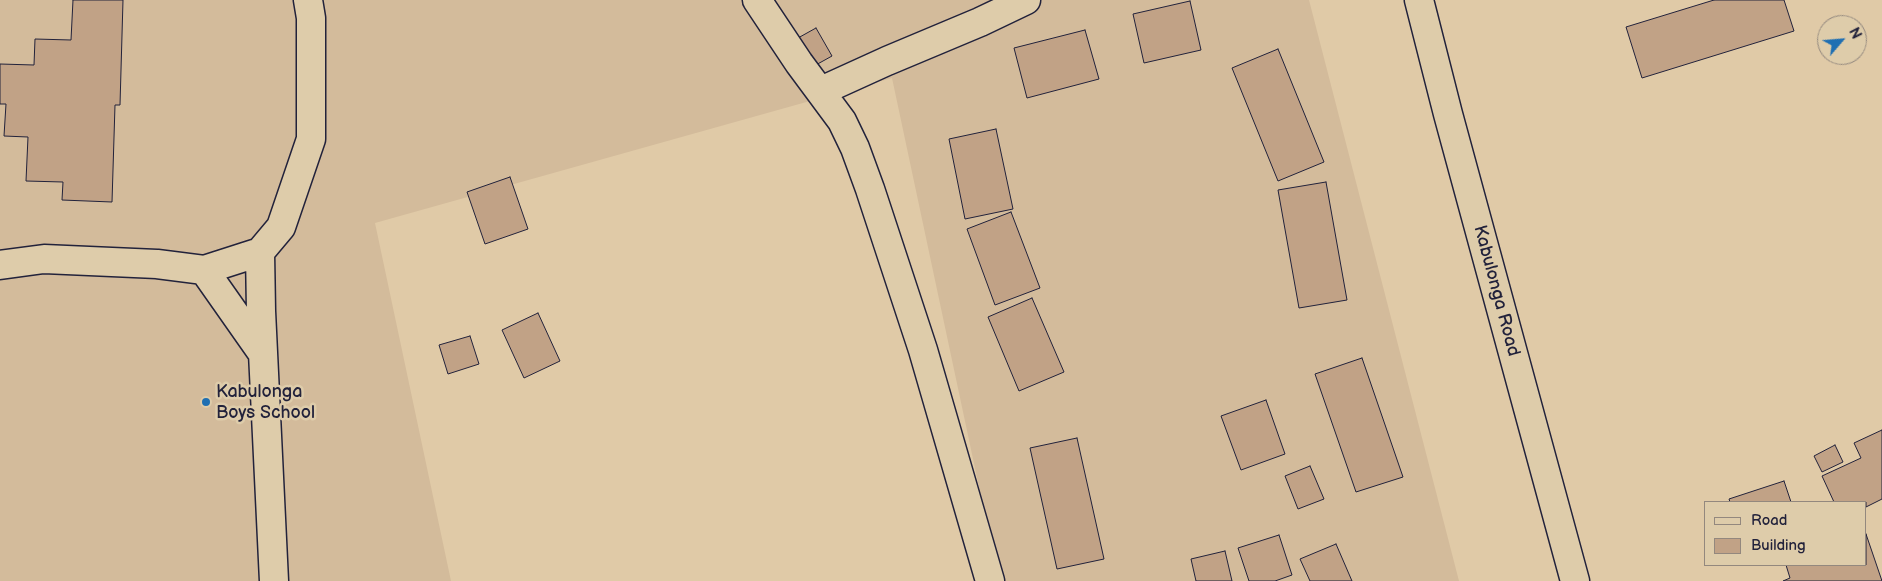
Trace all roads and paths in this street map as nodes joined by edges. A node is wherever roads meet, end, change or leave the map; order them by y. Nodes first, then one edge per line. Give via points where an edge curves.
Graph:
1 (308, 0) edge
2 (757, 0) edge
3 (1026, 0) edge
4 (1419, 0) edge
5 (821, 91) junction
6 (260, 252) junction
7 (0, 264) edge
8 (204, 270) junction
9 (263, 354) junction
10 (274, 581) edge
11 (990, 581) edge
12 (1575, 581) edge

1 - 6 main road via 311,18 311,139 281,227
2 - 5 main road
3 - 5 main road
4 - 12 main road, Kabulonga Road
5 - 11 main road via 842,121 870,189 923,350
6 - 8 main road
6 - 9 main road
7 - 8 main road via 44,259 157,264
8 - 9 main road
9 - 10 main road

